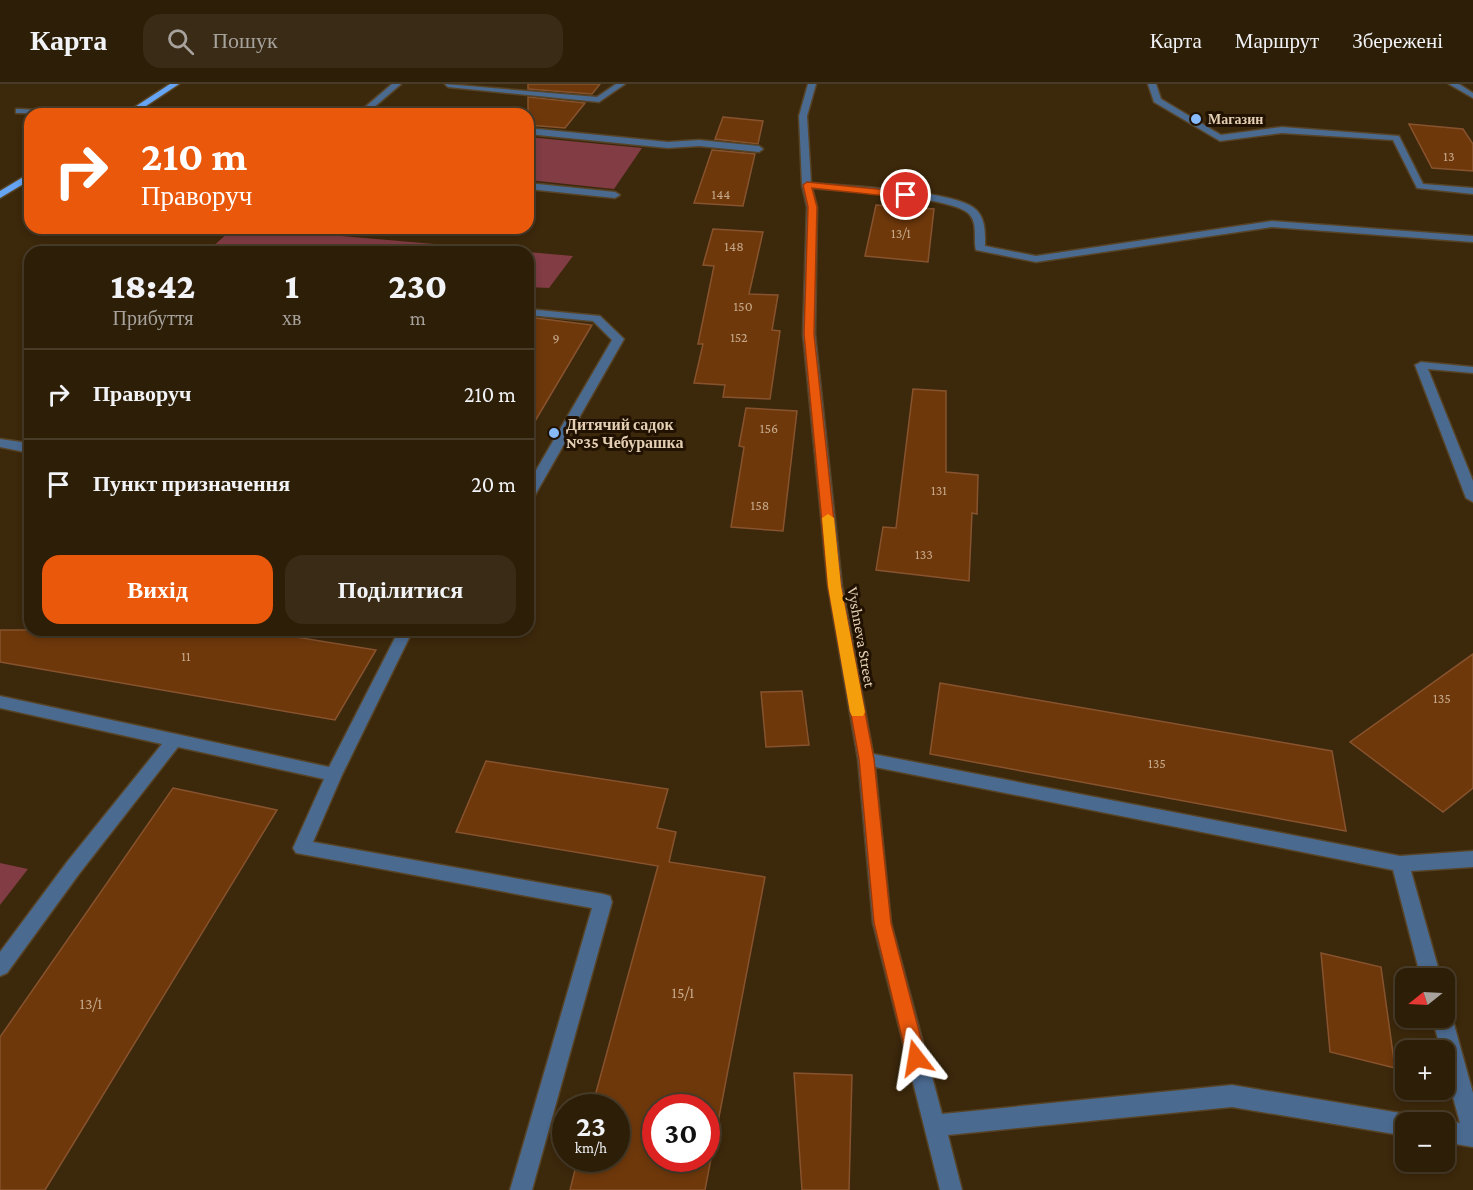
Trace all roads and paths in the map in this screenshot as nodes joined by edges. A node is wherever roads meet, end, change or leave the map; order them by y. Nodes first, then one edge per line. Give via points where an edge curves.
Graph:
1 (175, 84) edge
2 (398, 84) edge
3 (450, 84) edge
4 (621, 84) edge
5 (812, 84) edge
6 (1152, 84) edge
7 (1453, 84) edge
8 (1473, 96) edge
9 (137, 108) edge
10 (368, 108) edge
11 (19, 111) dead end
12 (24, 111) edge
13 (534, 132) edge
14 (759, 149) dead end
15 (24, 180) edge
16 (807, 185) junction
17 (534, 187) edge
18 (1473, 191) edge
19 (0, 195) edge
20 (615, 195) dead end
21 (1473, 239) edge
22 (534, 313) edge
23 (1473, 369) edge
24 (0, 443) edge
25 (24, 446) edge
26 (534, 485) edge
27 (1473, 498) edge
28 (403, 636) edge
29 (0, 702) edge
30 (174, 740) junction
31 (866, 759) junction
32 (334, 775) junction
33 (1473, 859) edge
34 (1400, 864) junction
35 (0, 967) edge
36 (1428, 968) edge
37 (1445, 1028) edge
38 (1395, 1123) edge
39 (934, 1126) junction
40 (1455, 1132) edge
41 (1473, 1134) edge
42 (521, 1190) edge
43 (951, 1190) edge

1 - 9 main road
2 - 10 street
3 - 4 street via 599,100
5 - 16 street, Vyshneva Street via 803,116
6 - 18 street via 1156,100 1220,138 1282,130 1396,138 1420,186
7 - 8 street
11 - 12 street
13 - 14 street via 668,146 699,143
15 - 19 main road
16 - 21 street via 945,200 970,208 980,223 980,248 1036,260 1272,224
16 - 31 street, Vyshneva Street via 812,207 809,334 834,586
17 - 20 street
22 - 26 street via 596,318 618,339
23 - 27 street via 1421,365
24 - 25 street
28 - 32 street
29 - 30 street
30 - 32 street
30 - 35 street
31 - 34 street
31 - 39 street, Vyshneva Street via 882,923
32 - 42 street via 302,848 603,902
33 - 34 street
34 - 36 street
37 - 41 street
38 - 39 street via 1232,1096
39 - 43 street, Vyshneva Street
40 - 41 street

